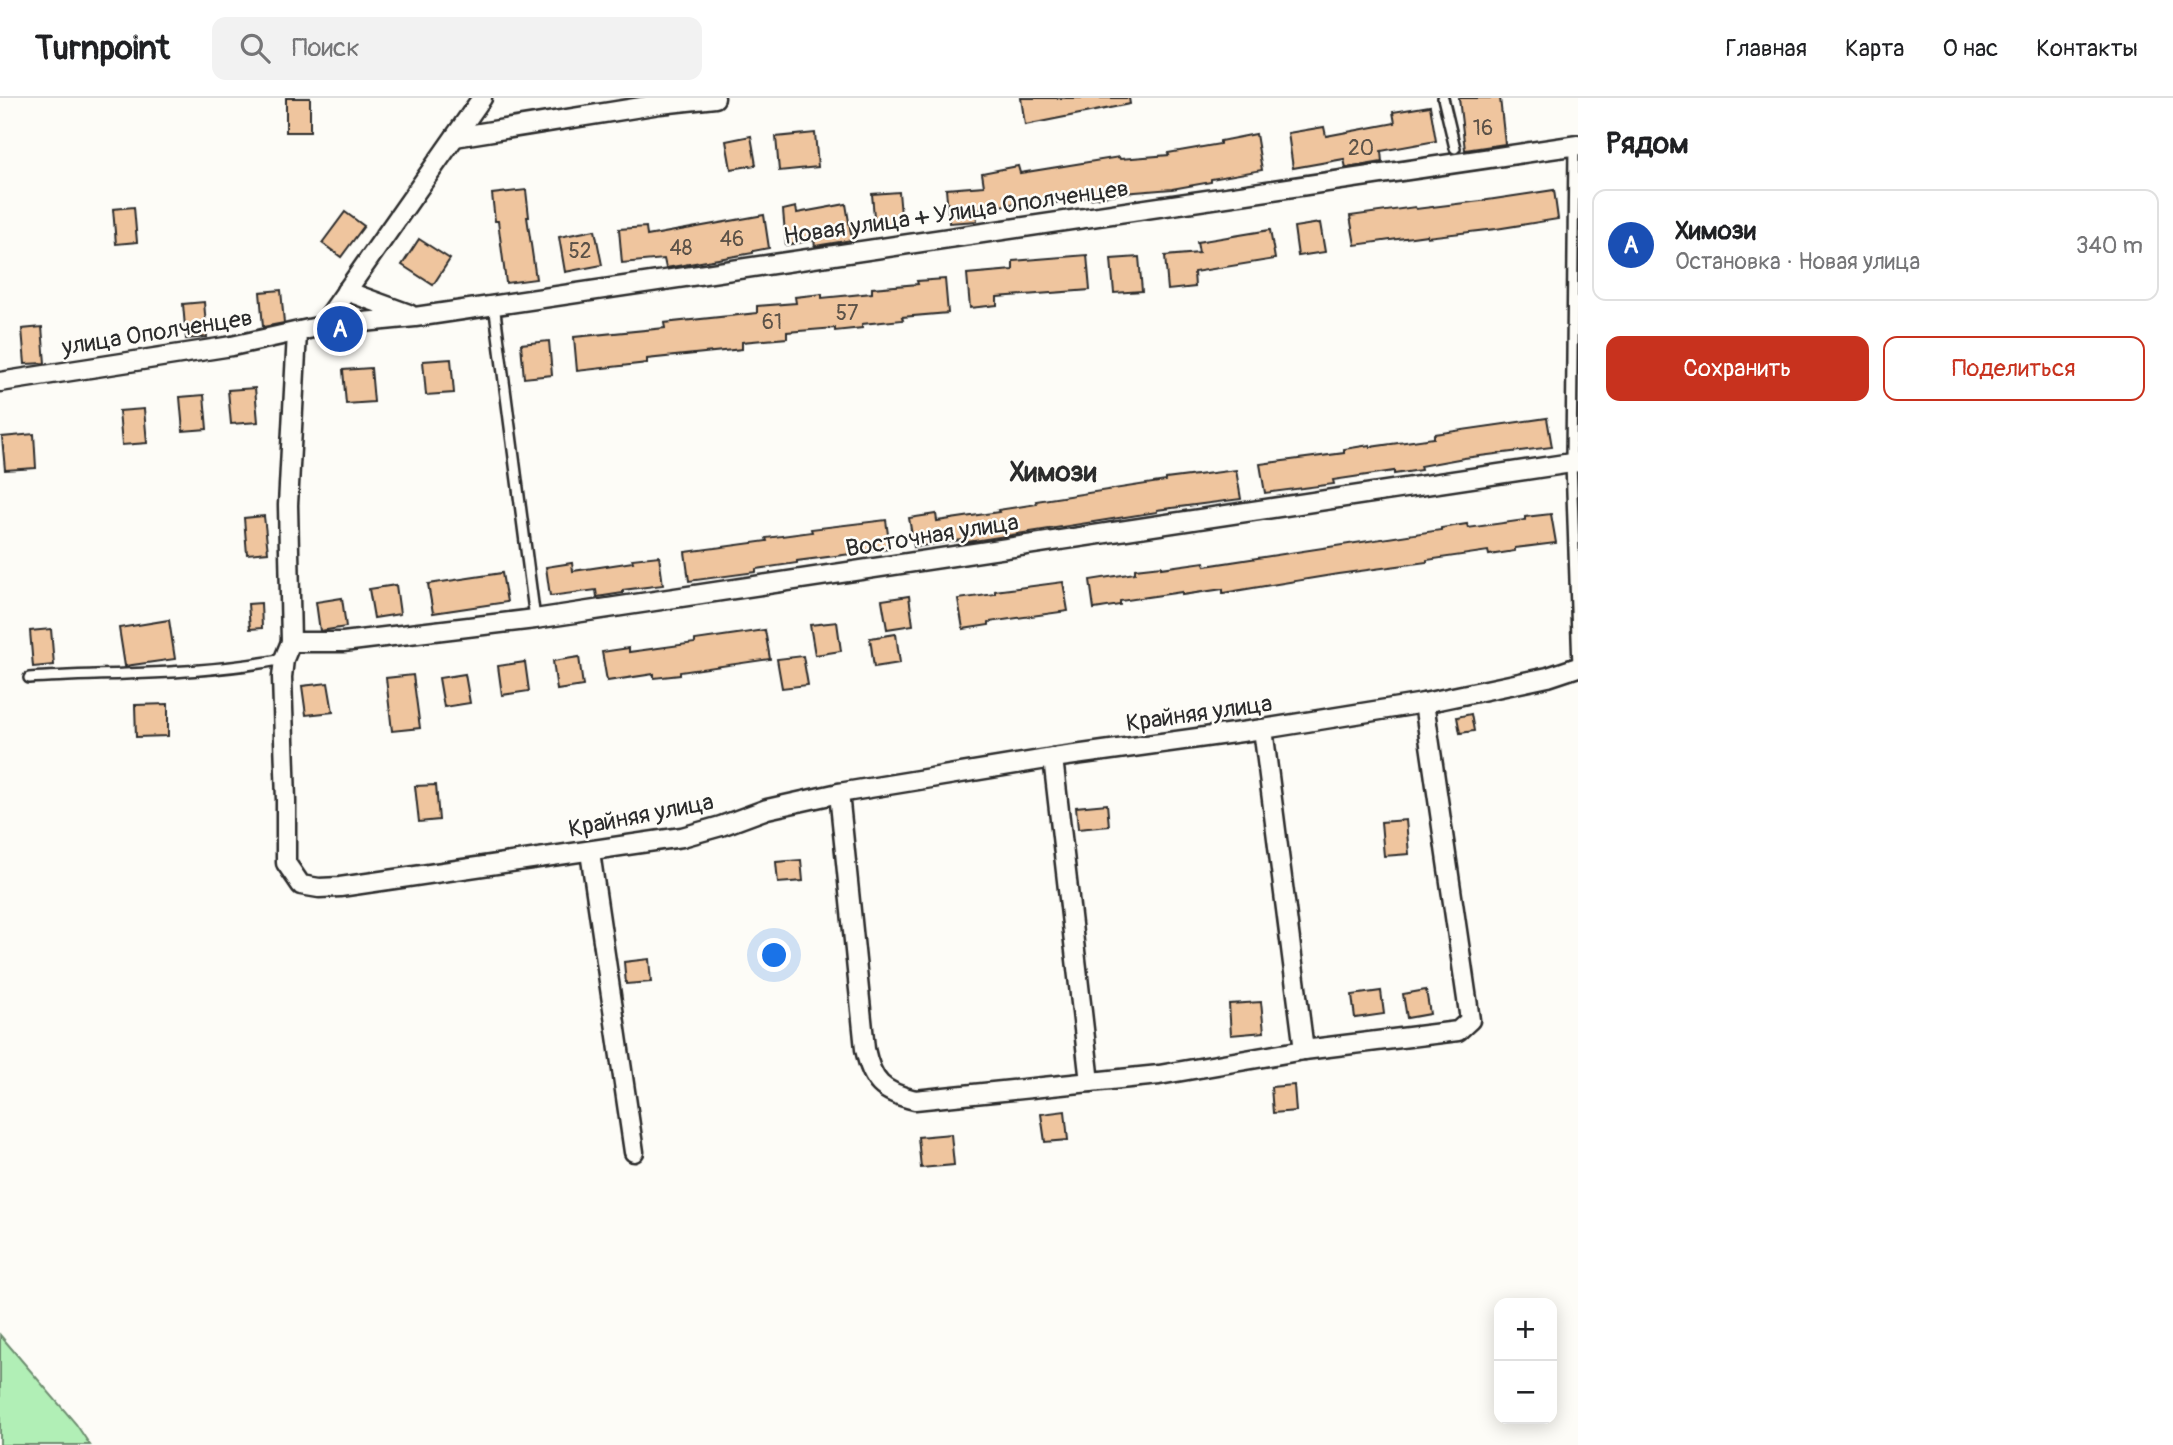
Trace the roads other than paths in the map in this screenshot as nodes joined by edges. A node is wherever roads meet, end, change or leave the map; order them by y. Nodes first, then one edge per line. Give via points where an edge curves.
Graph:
1 (482, 98) edge
2 (715, 98) edge
3 (1443, 98) edge
4 (455, 137) junction
5 (1576, 145) edge
6 (1455, 148) dead end
7 (346, 291) junction
8 (494, 304) junction
9 (415, 317) junction
10 (331, 325) junction
11 (297, 332) junction
12 (0, 382) edge
13 (1575, 463) edge
14 (535, 620) junction
15 (287, 651) junction
16 (1578, 667) edge
17 (29, 678) dead end
18 (1424, 703) junction
19 (1264, 729) junction
20 (1053, 758) junction
21 (839, 793) junction
22 (590, 852) junction
23 (1304, 1050) junction
24 (1090, 1082) junction
25 (634, 1152) dead end

1 - 4 street
2 - 4 street
3 - 6 lane
4 - 7 street
5 - 8 street, Новая улица + Улица Ополченцев
5 - 13 lane
7 - 9 street
7 - 10 street
8 - 9 street, Новая улица + Улица Ополченцев
8 - 14 lane
9 - 10 street, Новая улица + Улица Ополченцев
10 - 11 street, улица Ополченцев
11 - 12 street, улица Ополченцев
11 - 15 street, Крайняя улица via 288,505
13 - 14 street, Восточная улица
13 - 16 lane
14 - 15 street, Восточная улица
15 - 17 lane via 257,664
15 - 22 street, Крайняя улица via 282,677 286,863 301,885 340,887
16 - 18 street, Крайняя улица
18 - 19 street, Крайняя улица
18 - 23 street via 1470,1020 1458,1031
19 - 20 street, Крайняя улица
19 - 23 street
20 - 21 street, Крайняя улица
20 - 24 street
21 - 22 street, Крайняя улица via 768,809 682,837
21 - 24 street via 865,1049 869,1071 882,1086 915,1100
22 - 25 street
23 - 24 street

